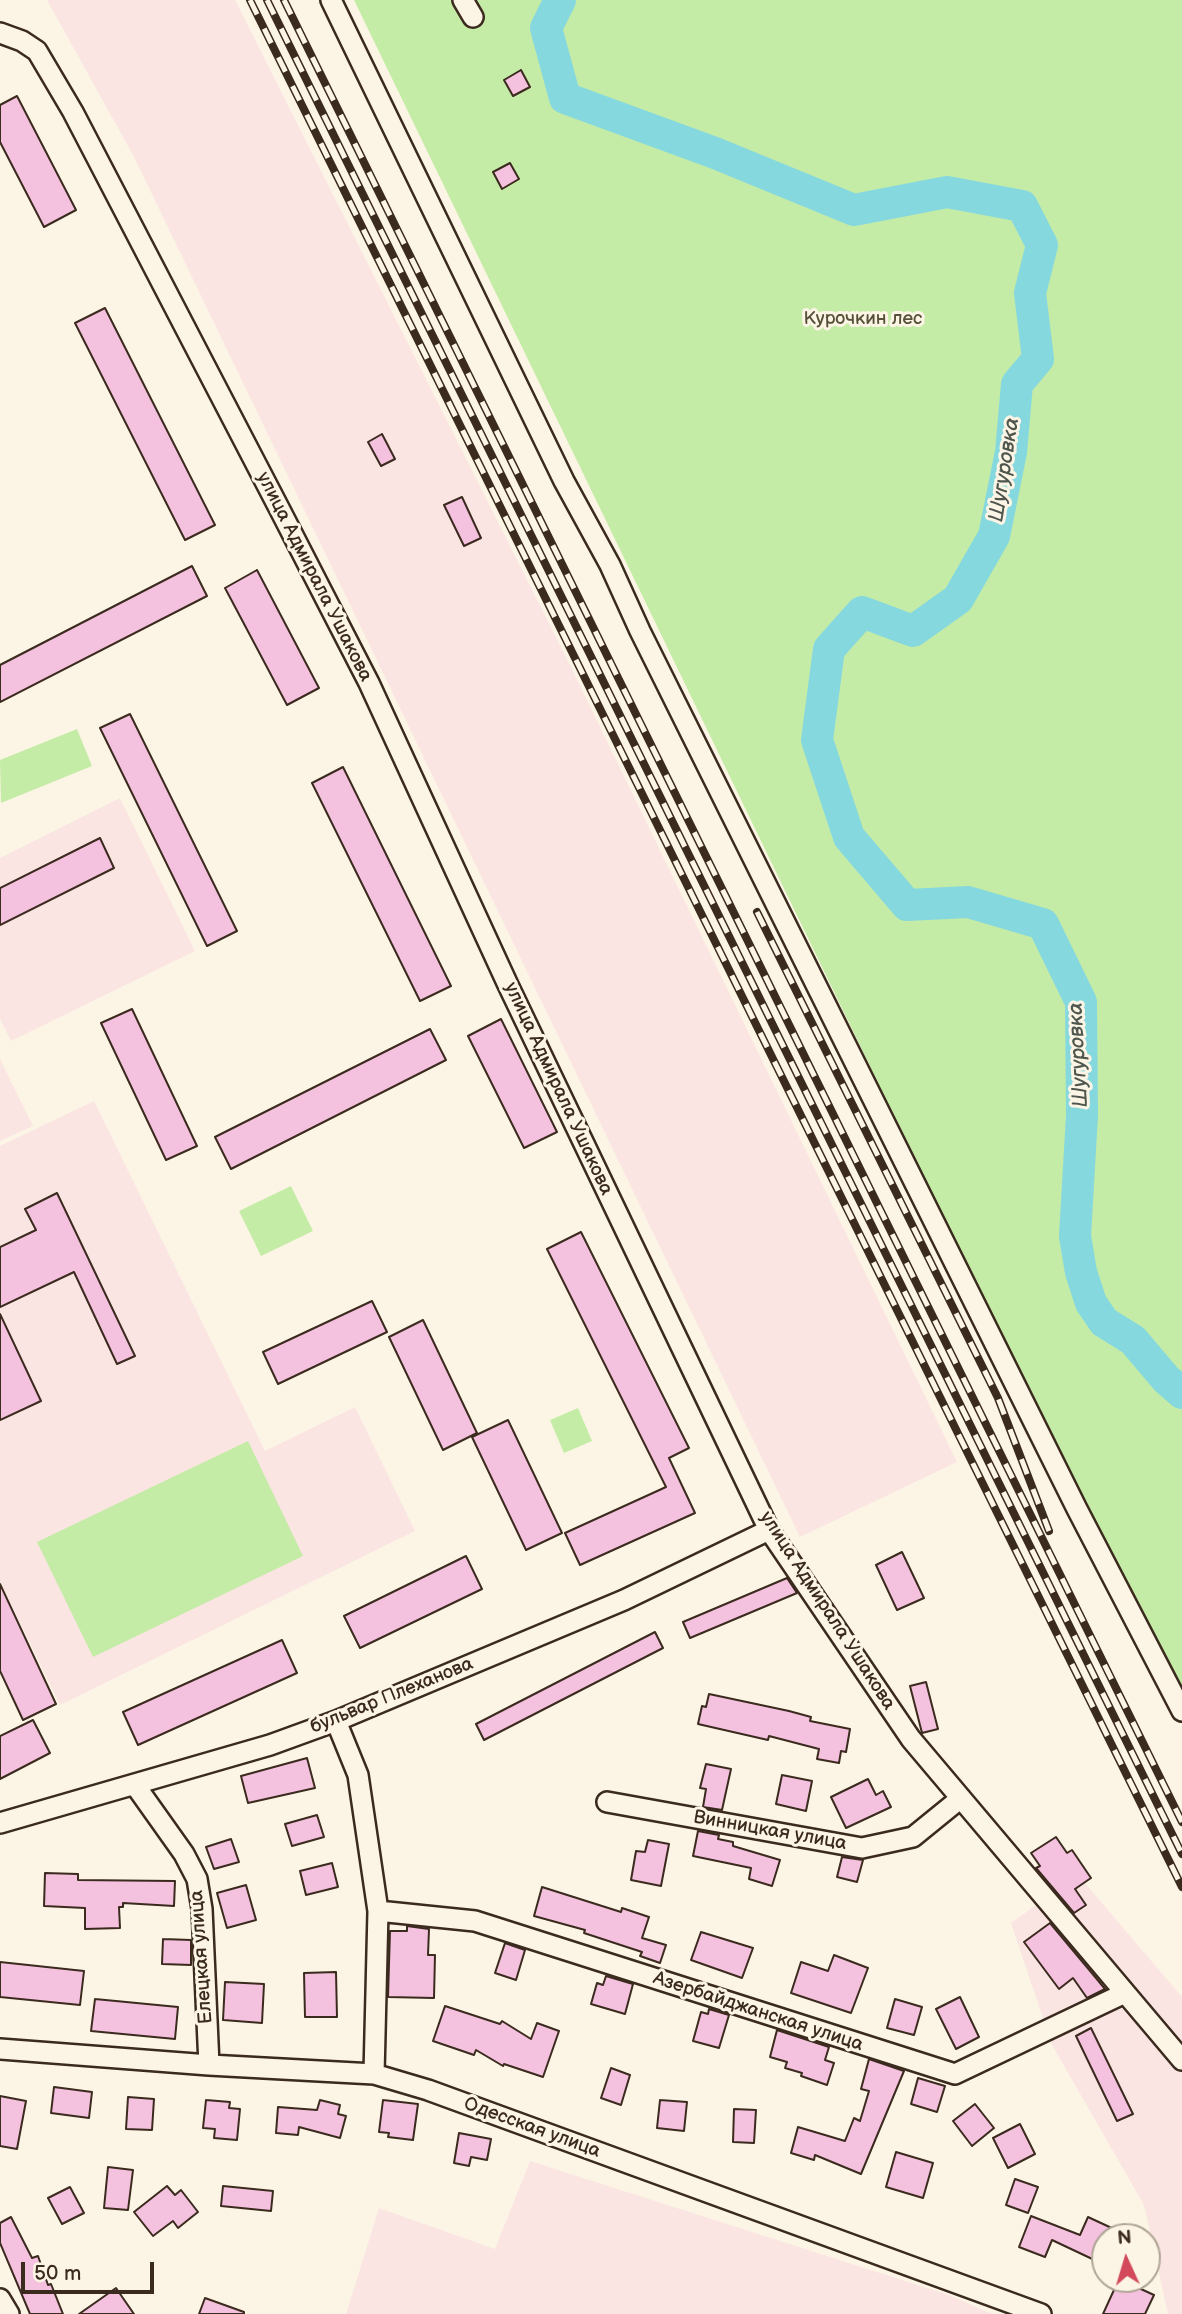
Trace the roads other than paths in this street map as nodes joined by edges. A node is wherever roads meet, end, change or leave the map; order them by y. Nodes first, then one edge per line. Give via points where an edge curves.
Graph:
1 (331, 0) edge
2 (463, 0) edge
3 (474, 17) dead end
4 (0, 33) edge
5 (769, 1530) junction
6 (1182, 1711) edge
7 (336, 1721) junction
8 (135, 1784) junction
9 (961, 1798) junction
10 (607, 1802) dead end
11 (0, 1823) edge
12 (378, 1911) junction
13 (1125, 1993) junction
14 (0, 2049) edge
15 (1182, 2060) edge
16 (209, 2065) junction
17 (374, 2074) junction
18 (0, 2299) edge
19 (9, 2314) edge
20 (1041, 2314) edge

1 - 6 street via 565,481
2 - 3 street
4 - 5 street, улица Адмирала Ушакова via 37,51 73,112 369,683
5 - 7 street, бульвар Плеханова via 624,1600
5 - 9 street, улица Адмирала Ушакова via 911,1739
7 - 8 street, бульвар Плеханова
7 - 12 street via 358,1775
8 - 11 street, бульвар Плеханова
8 - 16 street, Елецкая улица via 197,1879
9 - 10 street, Винницкая улица via 913,1837 862,1847
9 - 13 street, улица Адмирала Ушакова
12 - 13 street, Азербайджанская улица via 475,1921 955,2074
12 - 17 street
13 - 15 street, улица Адмирала Ушакова
14 - 16 street, Одесская улица
16 - 17 street, Одесская улица
17 - 20 street, Одесская улица
18 - 19 street

